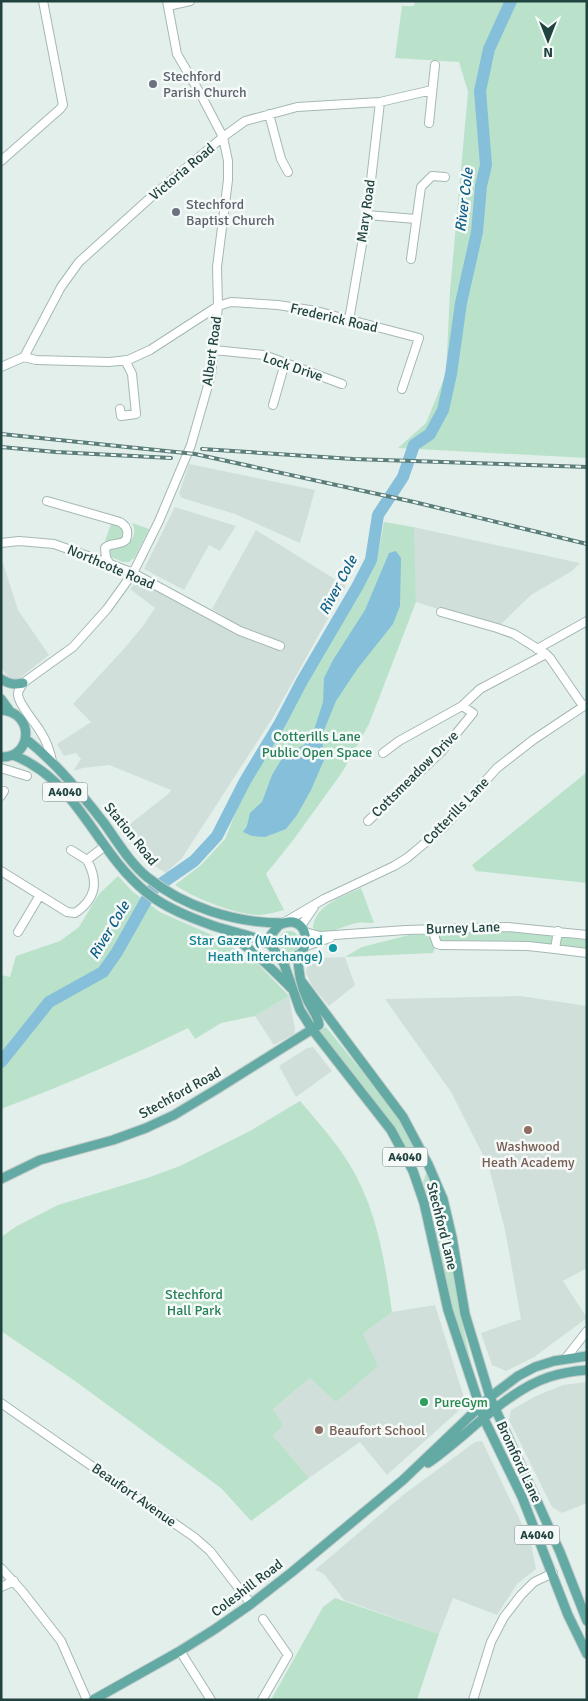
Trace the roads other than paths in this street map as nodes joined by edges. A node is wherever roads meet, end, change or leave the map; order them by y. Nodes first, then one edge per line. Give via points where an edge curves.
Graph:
1 (43, 1) edge
2 (190, 1) edge
3 (167, 4) edge
4 (435, 65) dead end
5 (432, 90) junction
6 (380, 102) junction
7 (268, 114) junction
8 (429, 123) dead end
9 (222, 137) junction
10 (1, 161) edge
11 (288, 172) dead end
12 (445, 177) dead end
13 (367, 215) junction
14 (416, 219) junction
15 (411, 259) dead end
16 (218, 306) junction
17 (348, 320) junction
18 (214, 350) junction
19 (24, 357) junction
20 (125, 360) junction
21 (285, 363) junction
22 (1, 367) edge
23 (342, 384) dead end
24 (402, 389) dead end
25 (273, 405) dead end
26 (120, 409) dead end
27 (47, 501) dead end
28 (1, 543) edge
29 (110, 564) junction
30 (133, 573) junction
31 (441, 612) dead end
32 (587, 621) edge
33 (280, 646) dead end
34 (537, 648) junction
35 (546, 654) junction
36 (1, 679) edge
37 (23, 682) junction
38 (1, 699) edge
39 (585, 705) edge
40 (462, 706) junction
41 (5, 710) edge
42 (26, 739) junction
43 (383, 753) dead end
44 (13, 755) junction
45 (1, 757) edge
46 (51, 757) junction
47 (1, 768) edge
48 (27, 776) dead end
49 (368, 822) dead end
50 (106, 846) junction
51 (71, 850) dead end
52 (87, 860) junction
53 (1, 871) edge
54 (40, 895) junction
55 (317, 903) junction
56 (284, 922) junction
57 (214, 926) junction
58 (303, 929) junction
59 (432, 929) junction
60 (558, 931) junction
61 (18, 932) dead end
62 (339, 934) junction
63 (587, 935) edge
64 (271, 945) junction
65 (306, 946) junction
66 (555, 949) junction
67 (587, 953) edge
68 (278, 954) junction
69 (298, 955) junction
70 (302, 982) junction
71 (292, 990) junction
72 (312, 1029) junction
73 (428, 1164) junction
74 (412, 1171) junction
75 (1, 1179) edge
76 (587, 1331) edge
77 (587, 1356) edge
78 (565, 1359) junction
79 (587, 1370) edge
80 (490, 1398) junction
81 (1, 1403) edge
82 (480, 1408) junction
83 (494, 1410) junction
84 (484, 1419) junction
85 (403, 1480) junction
86 (1, 1568) edge
87 (552, 1574) junction
88 (14, 1581) junction
89 (1, 1587) edge
90 (251, 1604) junction
91 (584, 1609) edge
92 (568, 1615) junction
93 (263, 1619) dead end
94 (587, 1621) edge
95 (180, 1651) junction
96 (587, 1654) edge
97 (87, 1700) edge
98 (93, 1700) edge
99 (212, 1700) edge
100 (262, 1700) edge
101 (473, 1700) edge

1 - 10 street via 62,105
2 - 3 street
3 - 9 street, Albert Road via 177,54
4 - 5 street
5 - 6 street, Victoria Road
5 - 8 street
6 - 7 street, Victoria Road via 297,107
6 - 13 street, Mary Road
7 - 9 street, Victoria Road via 245,121
7 - 11 street
9 - 16 street, Albert Road via 228,161 228,180 217,267
9 - 19 street, Victoria Road via 79,262 61,287
12 - 14 street via 432,176 421,187
13 - 14 street
13 - 17 street, Mary Road
14 - 15 street
16 - 17 street, Frederick Road via 231,302 278,306 316,311
16 - 18 street, Albert Road
16 - 20 street, Frederick Road via 150,350
17 - 24 street, Frederick Road via 419,338
18 - 21 street, Lock Drive via 264,355
18 - 30 street, Albert Road via 211,375 192,445
19 - 20 street, Frederick Road via 36,360
19 - 22 street
20 - 26 street via 132,374 136,414 121,416
21 - 23 street, Lock Drive
21 - 25 street
27 - 29 street via 125,525 126,540 105,548
28 - 29 street, Northcote Road via 19,540 54,544
29 - 30 street, Northcote Road
30 - 33 street, Northcote Road via 240,631
30 - 37 street, Albert Road via 73,647
31 - 34 street via 514,634
32 - 34 street
34 - 35 street
35 - 39 street
35 - 40 street, Cottsmeadow Drive via 480,689
36 - 37 main road via 15,685
37 - 46 street, Station Road via 18,696 41,732
38 - 41 main road
39 - 55 street, Cotterills Lane via 497,768 444,827 407,858
40 - 43 street, Cottsmeadow Drive via 398,741
40 - 49 street, Cottsmeadow Drive via 473,713 442,751
41 - 42 main road via 17,714 23,722
42 - 44 main road
42 - 46 main road, A4040
44 - 45 main road
44 - 50 main road, A4040 via 39,767 57,783
46 - 56 main road, Station Road / A4040 via 118,844 146,876 167,891 229,916 251,921
47 - 48 street
50 - 52 street
50 - 57 main road, Station Road / A4040 via 139,887 160,902
51 - 52 street
52 - 54 street via 94,892 82,908 75,913 67,912
53 - 54 street
54 - 61 street
55 - 56 street, Cotterills Lane
55 - 58 street, Cotterills Lane
56 - 58 main road via 296,923
56 - 64 main road via 273,931
57 - 64 main road, A4040 via 255,936
57 - 71 main road via 242,942
58 - 62 street, Burney Lane via 320,936
58 - 65 main road
59 - 60 street, Burney Lane via 507,927
59 - 62 street, Burney Lane
59 - 66 street via 436,944 440,945
60 - 63 street, Burney Lane
60 - 66 street
62 - 65 street, Burney Lane
64 - 68 main road
65 - 69 main road
66 - 67 street
68 - 69 main road via 290,958
68 - 71 main road, Stechford Lane / A4040
69 - 70 main road, Stechford Lane / A4040
70 - 72 main road via 319,1023
70 - 73 main road, Stechford Lane / A4040 via 403,1117
71 - 72 main road, Stechford Lane / A4040
72 - 74 main road, Stechford Lane / A4040 via 391,1130
72 - 75 main road, Stechford Road via 174,1115 113,1140 40,1160
73 - 74 main road
73 - 80 main road, Stechford Lane / A4040 via 443,1199 465,1314
74 - 82 main road, Stechford Lane / A4040 via 424,1203 448,1310
76 - 78 street
77 - 78 main road, Coleshill Road
78 - 80 main road, Coleshill Road via 535,1367
79 - 83 main road, Coleshill Road via 540,1381
80 - 82 main road, Coleshill Road
80 - 83 main road, Stechford Lane / A4040
81 - 90 street, Beaufort Avenue via 194,1537 210,1551
82 - 84 main road, Stechford Lane / A4040
82 - 85 main road, Coleshill Road
83 - 84 main road, Coleshill Road
83 - 91 main road, Bromford Lane / A4040
84 - 85 main road, Coleshill Road
84 - 87 main road, Bromford Lane / A4040 via 522,1497
85 - 90 main road, Coleshill Road
86 - 88 street
87 - 92 main road, Bromford Lane / A4040
87 - 101 street via 534,1582 504,1617 491,1642
88 - 89 street
88 - 97 street via 61,1641
90 - 95 main road, Coleshill Road
91 - 92 main road
91 - 94 main road, Bromford Lane / A4040
92 - 96 main road, Bromford Lane / A4040
93 - 100 street via 288,1655
95 - 98 main road, Coleshill Road
95 - 99 street

